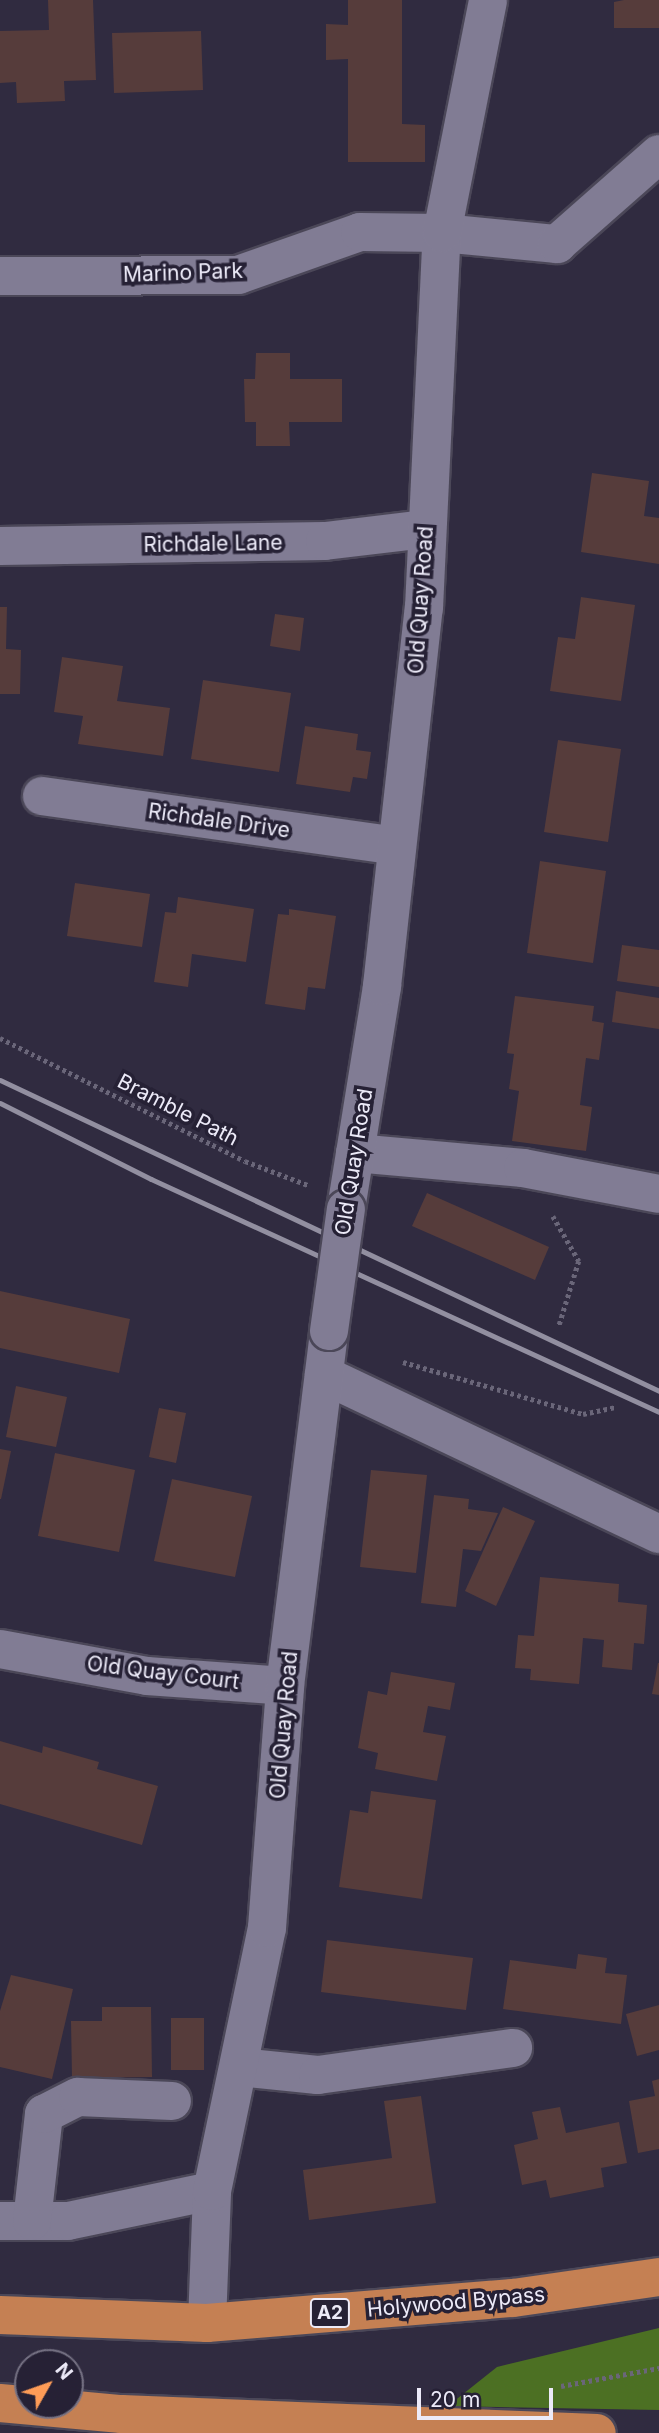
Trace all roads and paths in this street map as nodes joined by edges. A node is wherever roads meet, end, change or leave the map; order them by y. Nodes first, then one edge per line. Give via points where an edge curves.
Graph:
1 (488, 0) edge
2 (659, 154) edge
3 (442, 233) junction
4 (0, 276) edge
5 (426, 529) junction
6 (0, 546) edge
7 (42, 796) dead end
8 (396, 846) junction
9 (0, 1038) edge
10 (355, 1153) junction
11 (523, 1168) junction
12 (659, 1194) edge
13 (347, 1204) junction
14 (559, 1326) dead end
15 (391, 1359) dead end
16 (324, 1375) junction
17 (616, 1407) dead end
18 (659, 1534) edge
19 (0, 1649) edge
20 (285, 1686) junction
21 (513, 2048) dead end
22 (239, 2067) junction
23 (172, 2101) dead end
24 (212, 2191) junction
25 (16, 2221) edge
26 (659, 2277) edge
27 (0, 2315) edge
28 (207, 2323) junction
29 (0, 2403) edge
30 (121, 2424) edge
31 (253, 2425) edge
32 (313, 2428) edge
33 (597, 2433) edge

1 - 3 street, Old Quay Road
2 - 3 street, Marino Park via 556,244
3 - 4 street, Marino Park via 360,232 238,275
3 - 5 street, Old Quay Road
5 - 6 street, Richdale Lane via 325,541
5 - 8 street, Old Quay Road via 424,608
7 - 8 street, Richdale Drive
8 - 10 street, Old Quay Road via 382,986
9 - 13 path, Bramble Path via 245,1161
10 - 11 street
10 - 13 street, Old Quay Road
11 - 12 street
11 - 14 path via 579,1261
13 - 16 street, Old Quay Road, bridge
15 - 17 path via 583,1414
16 - 18 street
16 - 20 street, Old Quay Road
19 - 20 street, Old Quay Court via 147,1676
20 - 22 street, Old Quay Road via 267,1928
21 - 22 street via 318,2075
22 - 24 street, Old Quay Road
23 - 25 street via 78,2097 44,2114
24 - 25 street via 68,2221
24 - 28 street, Old Quay Road
26 - 28 highway, Holywood Bypass / A2 via 513,2298
27 - 28 highway, Holywood Bypass / A2
29 - 30 highway
30 - 31 highway
31 - 32 highway
32 - 33 highway

